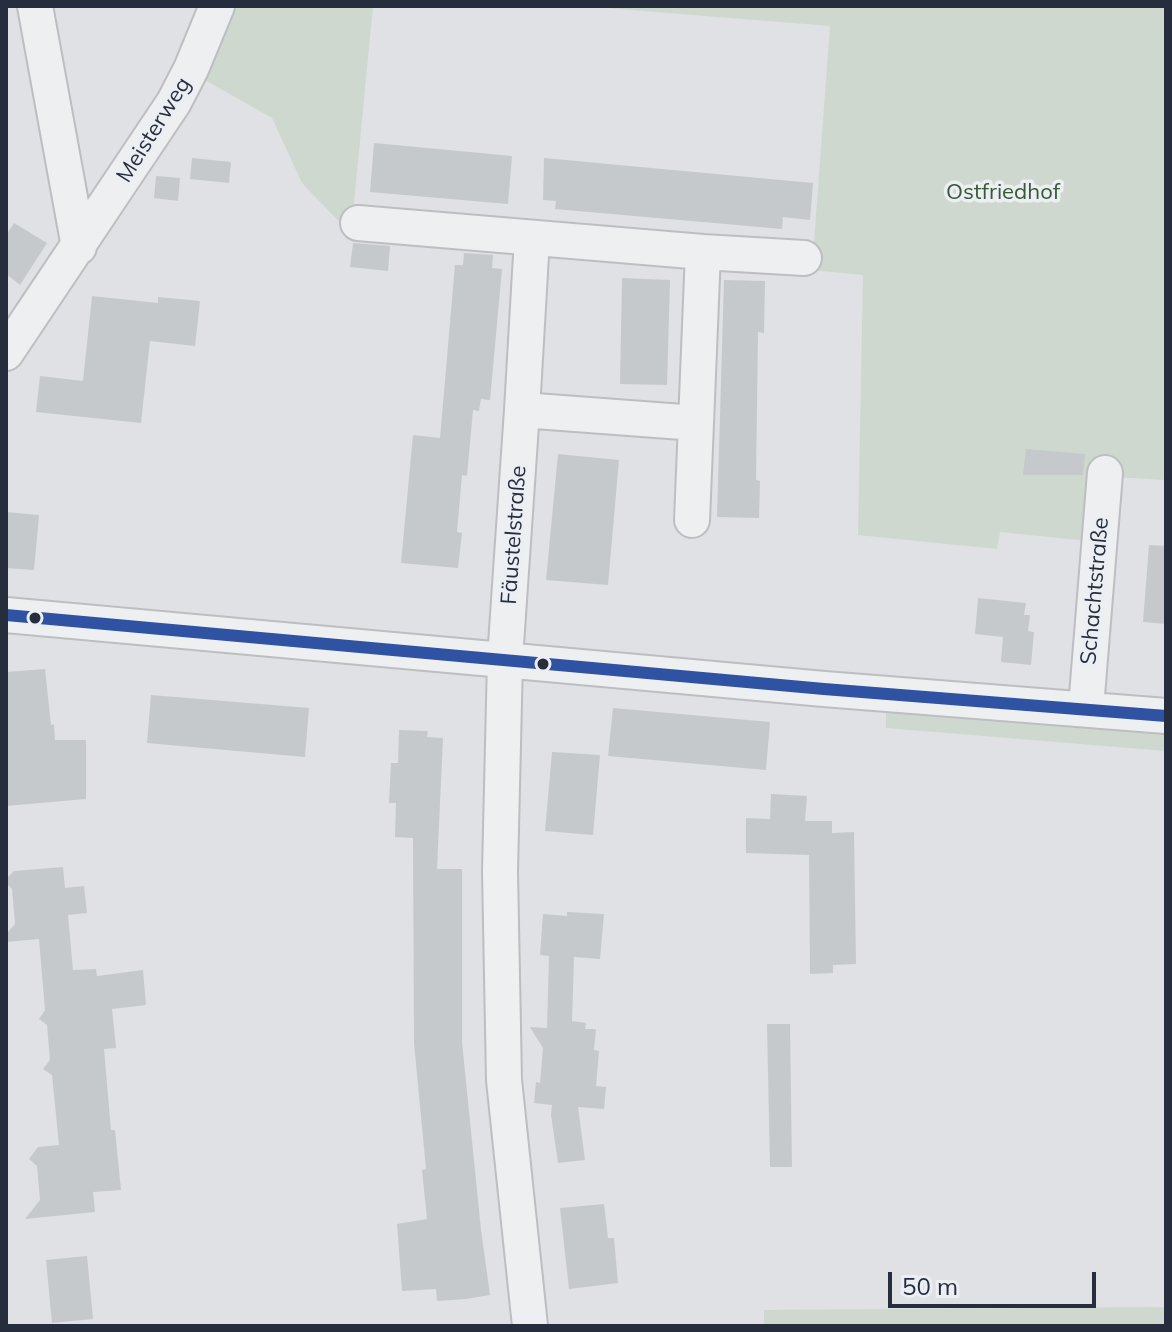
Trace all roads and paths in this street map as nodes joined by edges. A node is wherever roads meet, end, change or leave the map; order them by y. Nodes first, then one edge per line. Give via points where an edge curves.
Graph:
1 (35, 6) edge
2 (217, 6) edge
3 (358, 223) dead end
4 (532, 238) junction
5 (79, 247) junction
6 (703, 252) junction
7 (804, 258) dead end
8 (6, 353) edge
9 (522, 410) junction
10 (696, 423) junction
11 (1105, 473) dead end
12 (692, 520) dead end
13 (6, 615) edge
14 (505, 659) junction
15 (1086, 708) junction
16 (1166, 716) edge
17 (530, 1326) edge

1 - 5 street
2 - 5 street, Meisterweg via 174,102
3 - 4 street
4 - 6 street
4 - 9 street, Fäustelstraße
5 - 8 street, Meisterweg
6 - 7 street
6 - 10 street
9 - 10 street
9 - 14 street, Fäustelstraße
10 - 12 street
11 - 15 street, Schachtstraße
13 - 14 street
14 - 15 street
14 - 17 street, Fäustelstraße via 500,871 504,1080
15 - 16 street

